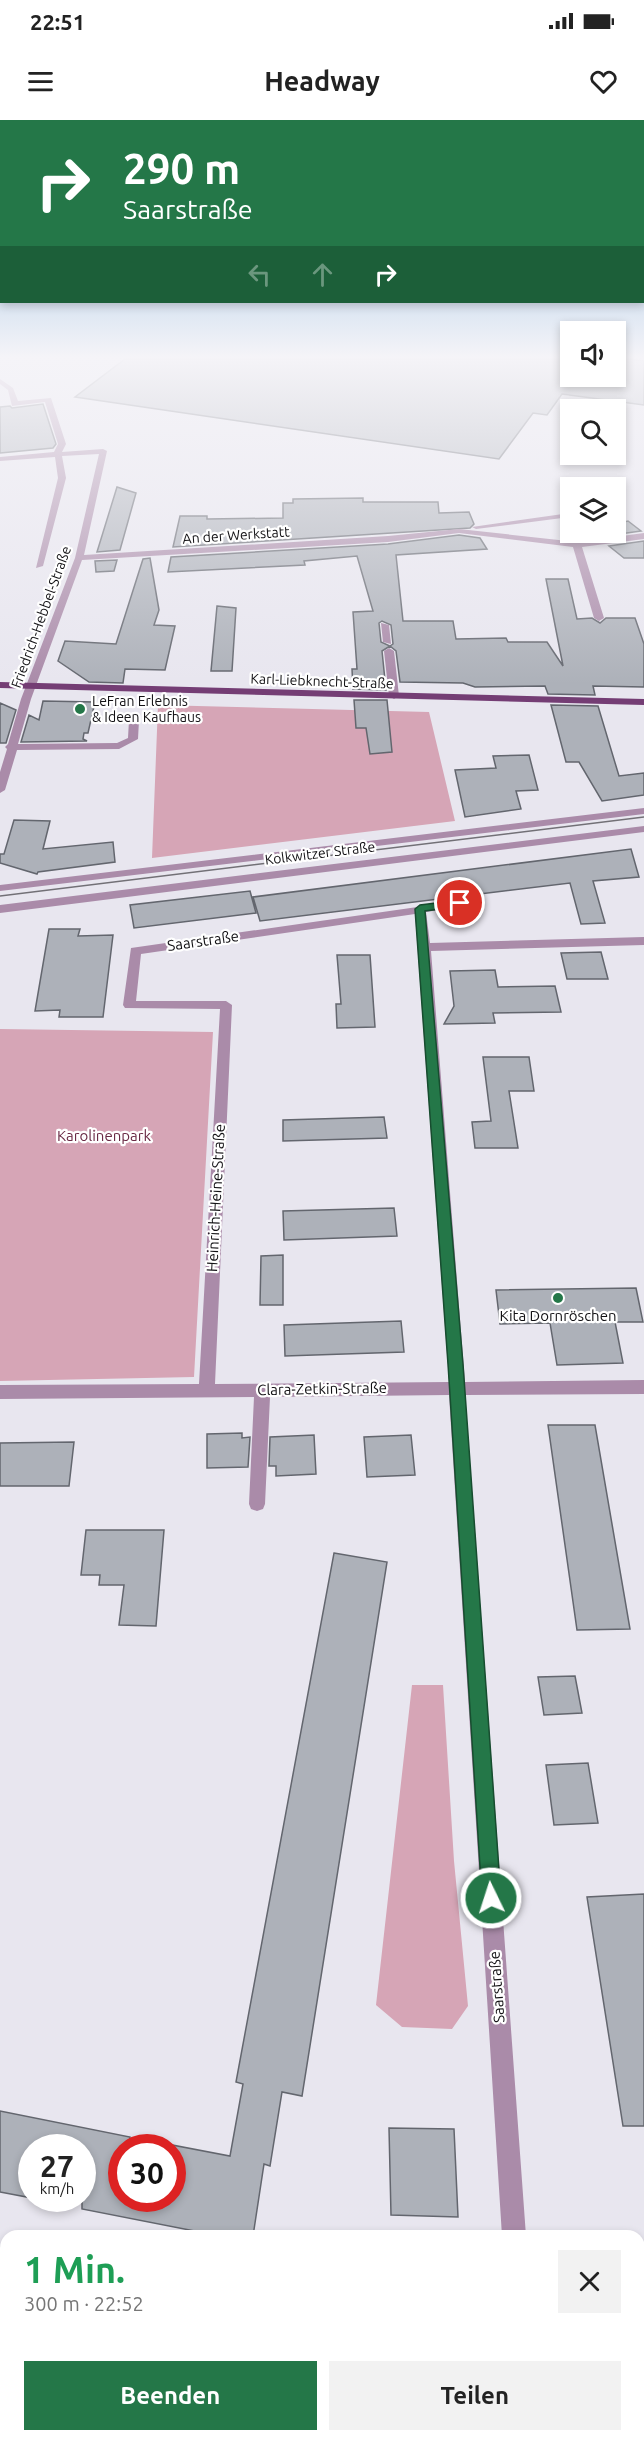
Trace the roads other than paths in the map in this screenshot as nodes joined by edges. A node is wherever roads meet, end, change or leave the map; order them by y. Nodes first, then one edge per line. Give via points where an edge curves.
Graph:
1 (60, 467) edge
2 (99, 467) edge
3 (560, 515) edge
4 (459, 531) junction
5 (644, 536) edge
6 (577, 545) junction
7 (79, 558) junction
8 (39, 566) dead end
9 (599, 618) dead end
10 (384, 625) dead end
11 (0, 685) edge
12 (31, 686) junction
13 (394, 696) junction
14 (644, 702) edge
15 (134, 720) dead end
16 (10, 747) junction
17 (0, 790) edge
18 (644, 811) edge
19 (644, 822) edge
20 (644, 829) edge
21 (0, 888) edge
22 (480, 901) dead end
23 (0, 902) edge
24 (0, 909) edge
25 (420, 909) junction
26 (644, 941) edge
27 (424, 947) junction
28 (226, 1005) joint
29 (644, 1387) edge
30 (457, 1388) junction
31 (207, 1390) junction
32 (262, 1390) junction
33 (0, 1392) edge
34 (257, 1504) dead end
35 (514, 2230) edge

1 - 8 street via 62,478
2 - 7 street, Friedrich-Hebbel-Straße
3 - 4 street
4 - 6 street, An der Werkstatt
4 - 7 street, An der Werkstatt
5 - 6 street, An der Werkstatt
6 - 9 street
7 - 12 street, Friedrich-Hebbel-Straße
10 - 13 street
11 - 12 main road, Karl-Liebknecht-Straße
12 - 13 main road, Karl-Liebknecht-Straße
12 - 16 street, Friedrich-Hebbel-Straße
13 - 14 main road, Karl-Liebknecht-Straße
15 - 16 street via 133,739 119,746
16 - 17 street, Friedrich-Hebbel-Straße
18 - 21 street, Kolkwitzer Straße
19 - 23 street
20 - 24 street, Kolkwitzer Straße
22 - 25 street, Saarstraße
25 - 27 street, Saarstraße
25 - 28 street, Saarstraße via 135,951 129,1005
26 - 27 street
27 - 30 street, Saarstraße
28 - 31 street, Heinrich-Heine-Straße
29 - 30 street, Clara-Zetkin-Straße
30 - 32 street, Clara-Zetkin-Straße
30 - 35 street, Saarstraße
31 - 32 street, Clara-Zetkin-Straße
31 - 33 street, Clara-Zetkin-Straße
32 - 34 street

